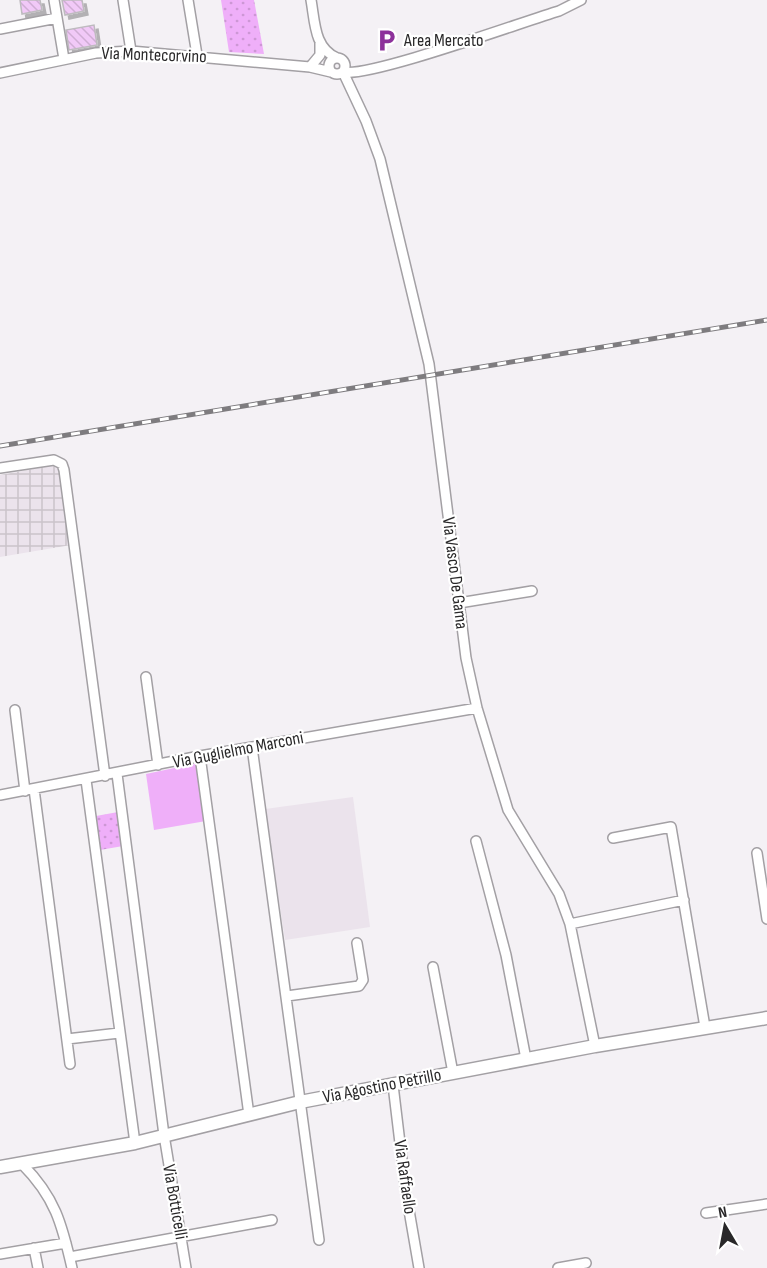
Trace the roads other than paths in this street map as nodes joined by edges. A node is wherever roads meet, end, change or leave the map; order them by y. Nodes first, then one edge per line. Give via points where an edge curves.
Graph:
1 (54, 0) edge
2 (123, 0) edge
3 (188, 0) edge
4 (311, 0) edge
5 (581, 0) edge
6 (57, 18) junction
7 (0, 29) edge
8 (320, 43) junction
9 (131, 51) junction
10 (197, 55) junction
11 (320, 55) junction
12 (64, 59) junction
13 (310, 67) junction
14 (337, 67) junction
15 (0, 73) edge
16 (0, 468) edge
17 (532, 591) dead end
18 (459, 603) junction
19 (146, 677) dead end
20 (477, 708) junction
21 (15, 710) dead end
22 (252, 747) junction
23 (200, 756) junction
24 (158, 765) junction
25 (117, 774) junction
26 (105, 776) junction
27 (86, 780) junction
28 (30, 790) junction
29 (0, 795) edge
30 (613, 838) dead end
31 (476, 841) dead end
32 (756, 853) dead end
33 (684, 900) junction
34 (767, 919) edge
35 (570, 924) junction
36 (357, 943) dead end
37 (433, 967) dead end
38 (287, 996) junction
39 (767, 1018) edge
40 (705, 1028) junction
41 (119, 1033) junction
42 (67, 1039) junction
43 (595, 1046) junction
44 (526, 1059) junction
45 (70, 1065) dead end
46 (453, 1073) junction
47 (393, 1085) junction
48 (300, 1102) junction
49 (249, 1115) junction
50 (164, 1135) junction
51 (135, 1143) junction
52 (22, 1164) junction
53 (0, 1167) edge
54 (767, 1204) edge
55 (706, 1213) dead end
56 (272, 1220) dead end
57 (181, 1236) junction
58 (319, 1240) dead end
59 (66, 1243) junction
60 (34, 1248) junction
61 (0, 1254) edge
62 (70, 1257) junction
63 (586, 1263) dead end
64 (38, 1268) edge
65 (72, 1268) edge
66 (186, 1268) edge
67 (419, 1268) edge
68 (558, 1268) edge

1 - 6 street
2 - 9 street
3 - 10 street
4 - 8 street
5 - 14 street, Via Montecorvino via 559,11 368,69
6 - 7 street
6 - 12 street
8 - 11 street
8 - 14 street
9 - 10 street, Via Montecorvino
9 - 12 street, Via Montecorvino
10 - 13 street, Via Montecorvino
11 - 13 street
11 - 14 street
12 - 15 street, Via Montecorvino
13 - 14 street, Via Montecorvino
14 - 18 street, Via Vasco De Gama via 366,121 380,159 429,364
16 - 26 street via 54,460 62,464
17 - 18 street
18 - 20 street, Via Vasco De Gama
19 - 24 street
20 - 22 street, Via Guglielmo Marconi
20 - 35 street, Via Vasco De Gama via 508,810 559,894
21 - 28 street
22 - 23 street, Via Guglielmo Marconi
22 - 38 street
23 - 24 street, Via Guglielmo Marconi
23 - 49 street
24 - 25 street, Via Guglielmo Marconi
25 - 26 street, Via Guglielmo Marconi
25 - 50 street, Via Botticelli
26 - 27 street, Via Guglielmo Marconi
27 - 28 street, Via Guglielmo Marconi
27 - 41 street
28 - 29 street, Via Guglielmo Marconi
28 - 42 street
30 - 33 street via 672,827
31 - 44 street via 506,955
32 - 34 street
33 - 35 street
33 - 40 street
35 - 43 street, Via Vasco De Gama
36 - 38 street via 363,980 359,986
37 - 46 street
38 - 48 street
39 - 40 street, Via Agostino Petrillo
40 - 43 street, Via Agostino Petrillo
41 - 42 street
41 - 51 street
42 - 45 street
43 - 44 street, Via Agostino Petrillo
44 - 46 street, Via Agostino Petrillo
46 - 47 street, Via Agostino Petrillo
47 - 48 street, Via Agostino Petrillo
47 - 67 street, Via Raffaello
48 - 49 street, Via Agostino Petrillo
48 - 58 street
49 - 50 street, Via Agostino Petrillo
50 - 51 street, Via Agostino Petrillo
50 - 57 street, Via Botticelli
51 - 52 street, Via Agostino Petrillo
52 - 53 street, Via Agostino Petrillo
52 - 59 street via 49,1194
54 - 55 street
56 - 57 street
57 - 62 street
57 - 66 street, Via Botticelli
59 - 60 street
59 - 62 street
60 - 61 street
60 - 64 street
62 - 65 street
63 - 68 street

